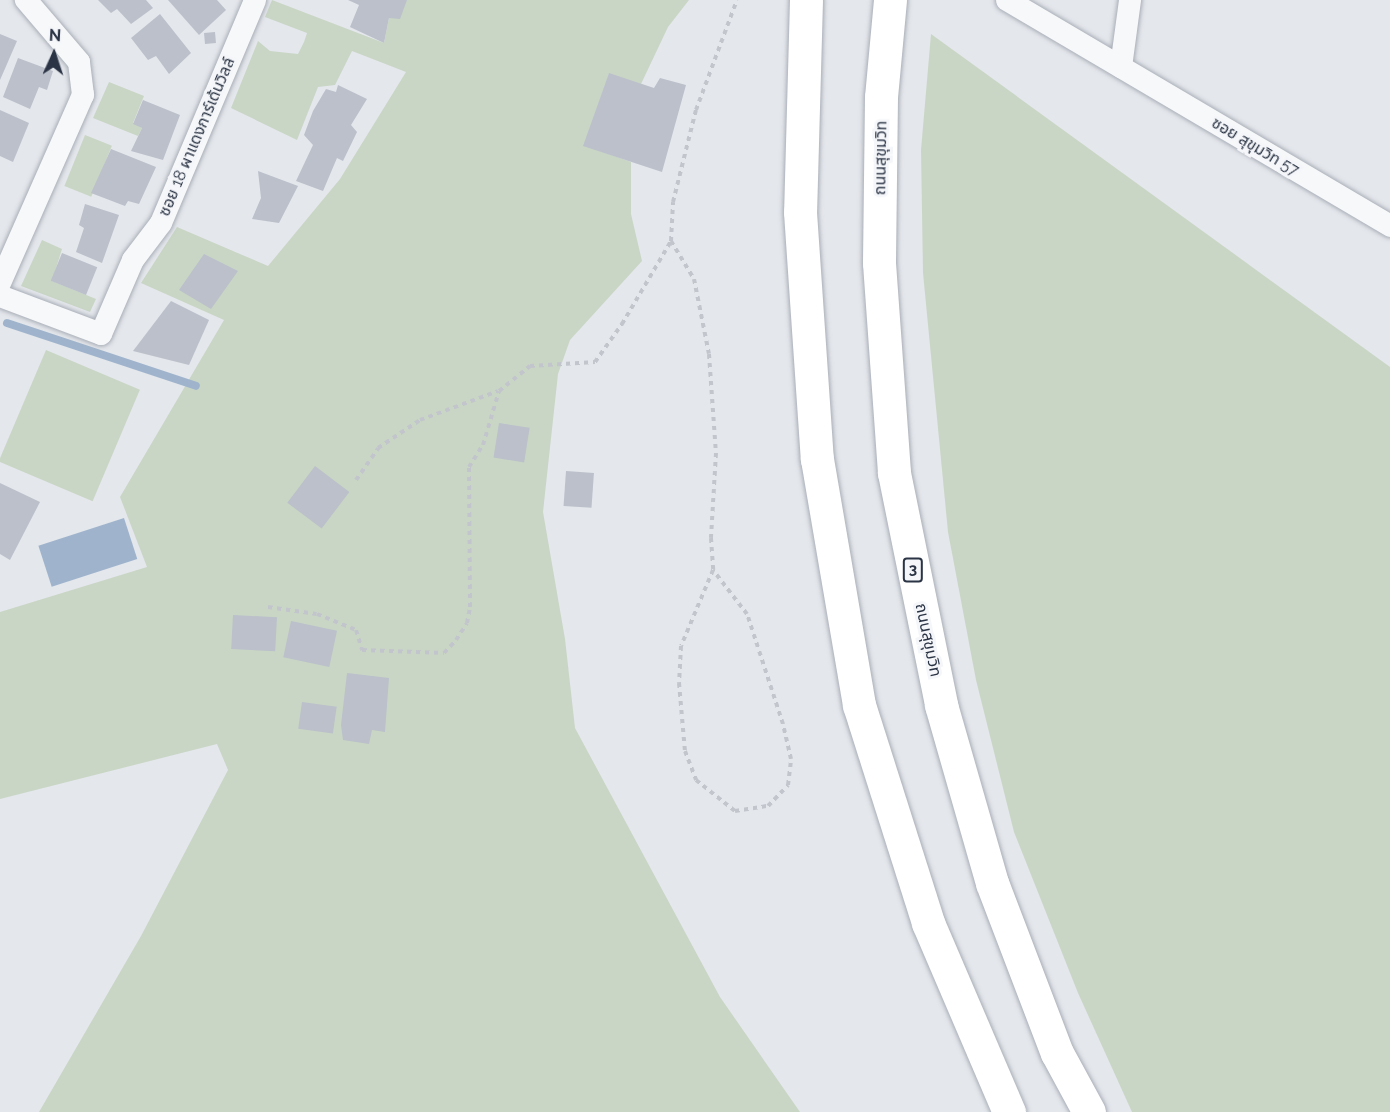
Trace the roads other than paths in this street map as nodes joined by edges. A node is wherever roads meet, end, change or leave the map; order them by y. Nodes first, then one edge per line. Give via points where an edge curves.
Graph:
1 (26, 0) edge
2 (255, 0) edge
3 (806, 0) edge
4 (890, 0) edge
5 (1007, 0) edge
6 (1130, 0) edge
7 (1121, 67) junction
8 (1390, 226) edge
9 (0, 283) edge
10 (0, 296) edge
11 (1009, 1112) edge
12 (1089, 1112) edge

1 - 9 street via 79,62 83,95
2 - 10 street, ซอย 18 ผาแดงการ์เด้นวิลล์ via 161,223 133,260 101,334
3 - 11 highway via 800,212 817,459 859,705 928,923
4 - 12 highway, ถนนสุขุมวิท / 3 via 881,97 879,263 894,473 941,705 992,883 1057,1053
5 - 7 street, ซอย สุขุมวิท 57
6 - 7 street
7 - 8 street, ซอย สุขุมวิท 57

